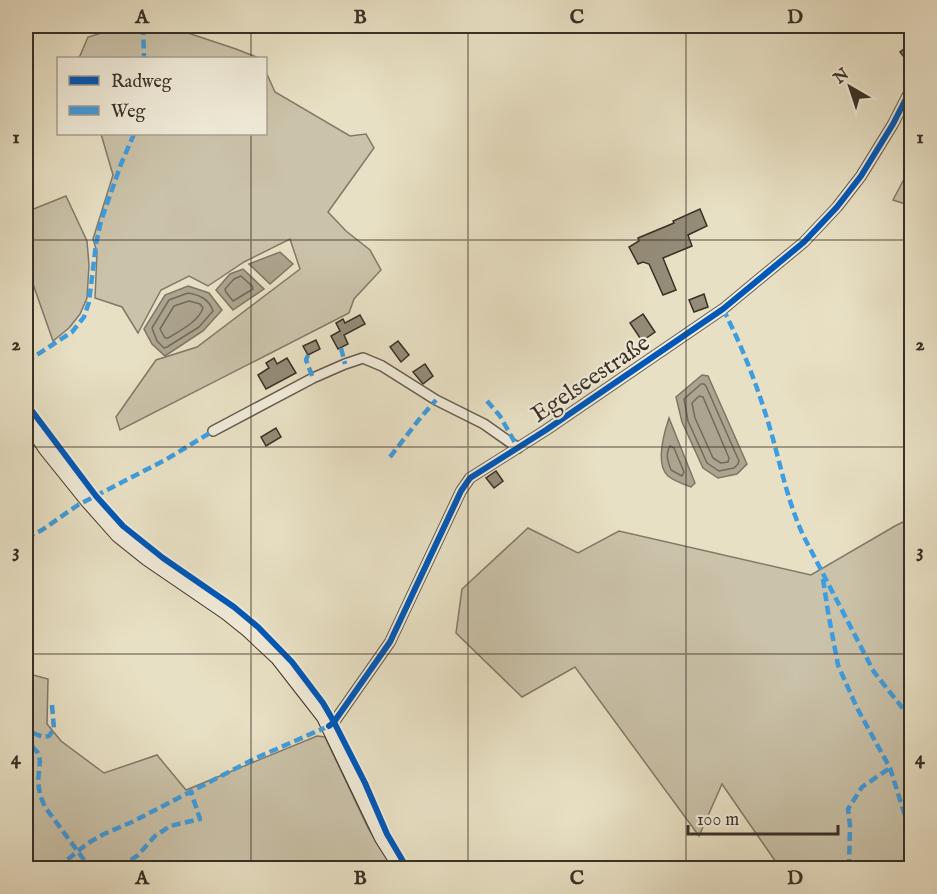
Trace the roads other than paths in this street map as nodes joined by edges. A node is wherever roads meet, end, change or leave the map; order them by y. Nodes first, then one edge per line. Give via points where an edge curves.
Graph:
1 (912, 87) edge
2 (26, 419) edge
3 (213, 431) dead end
4 (518, 448) junction
5 (328, 726) junction
6 (401, 868) edge

1 - 4 street, Egelseestraße via 861,176 804,242 723,309
2 - 5 street via 66,475 118,535 255,636 278,658
3 - 4 street via 313,378 363,358 484,424
4 - 5 street, Egelseestraße via 470,478 390,642
5 - 6 street via 382,838

